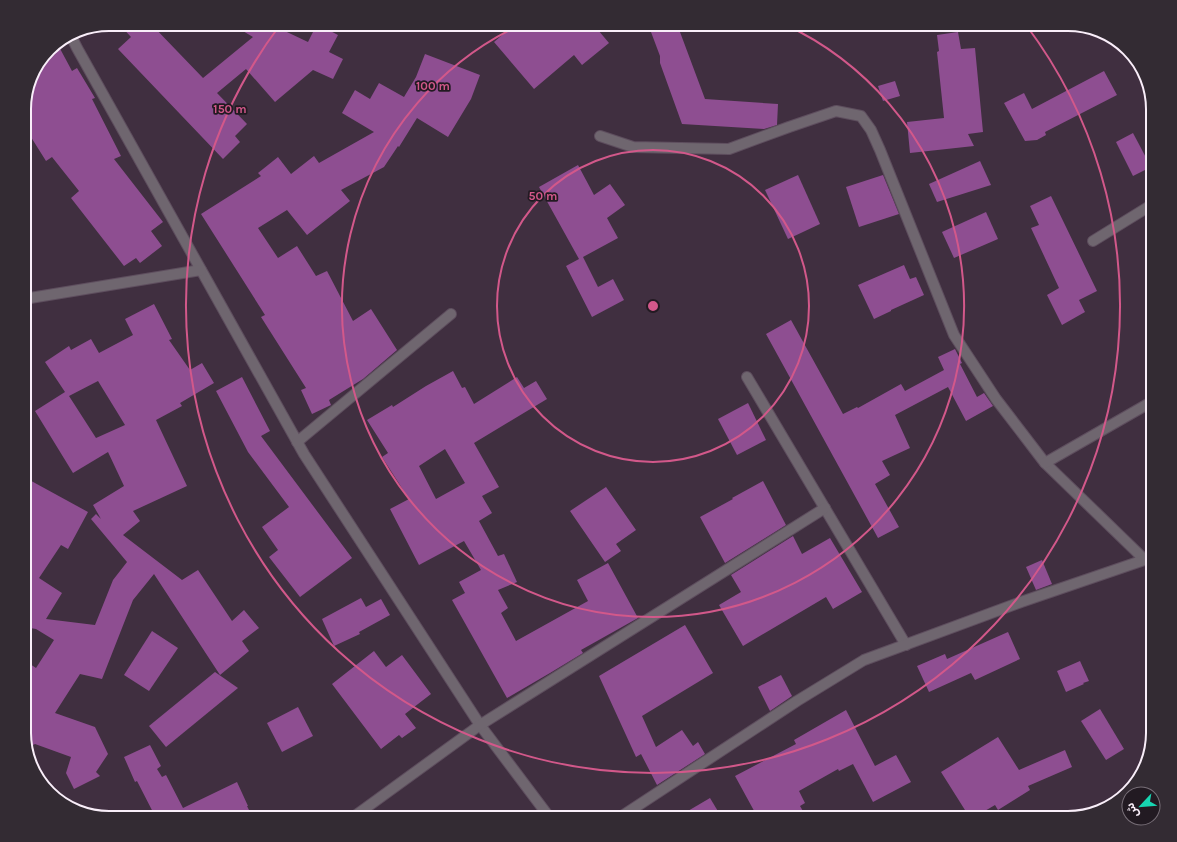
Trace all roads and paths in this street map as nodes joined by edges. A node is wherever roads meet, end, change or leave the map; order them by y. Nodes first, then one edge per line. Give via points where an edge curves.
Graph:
1 (73, 40) edge
2 (600, 136) dead end
3 (1146, 208) edge
4 (1093, 241) dead end
5 (201, 270) junction
6 (31, 298) edge
7 (451, 314) dead end
8 (747, 377) dead end
9 (1146, 406) edge
10 (297, 442) junction
11 (1045, 463) junction
12 (825, 508) junction
13 (1146, 555) edge
14 (1146, 559) edge
15 (906, 645) junction
16 (480, 725) junction
17 (362, 811) edge
18 (545, 811) edge
19 (630, 811) edge

1 - 5 street
2 - 11 street via 633,148 729,149 836,111 861,116 880,150 954,335 996,399
3 - 4 street
5 - 6 street
5 - 10 street
7 - 10 street
8 - 12 street
9 - 11 street
10 - 16 street
11 - 13 street
12 - 15 street
12 - 16 street
14 - 15 street via 1014,604
15 - 19 street via 864,660
16 - 17 street
16 - 18 street

